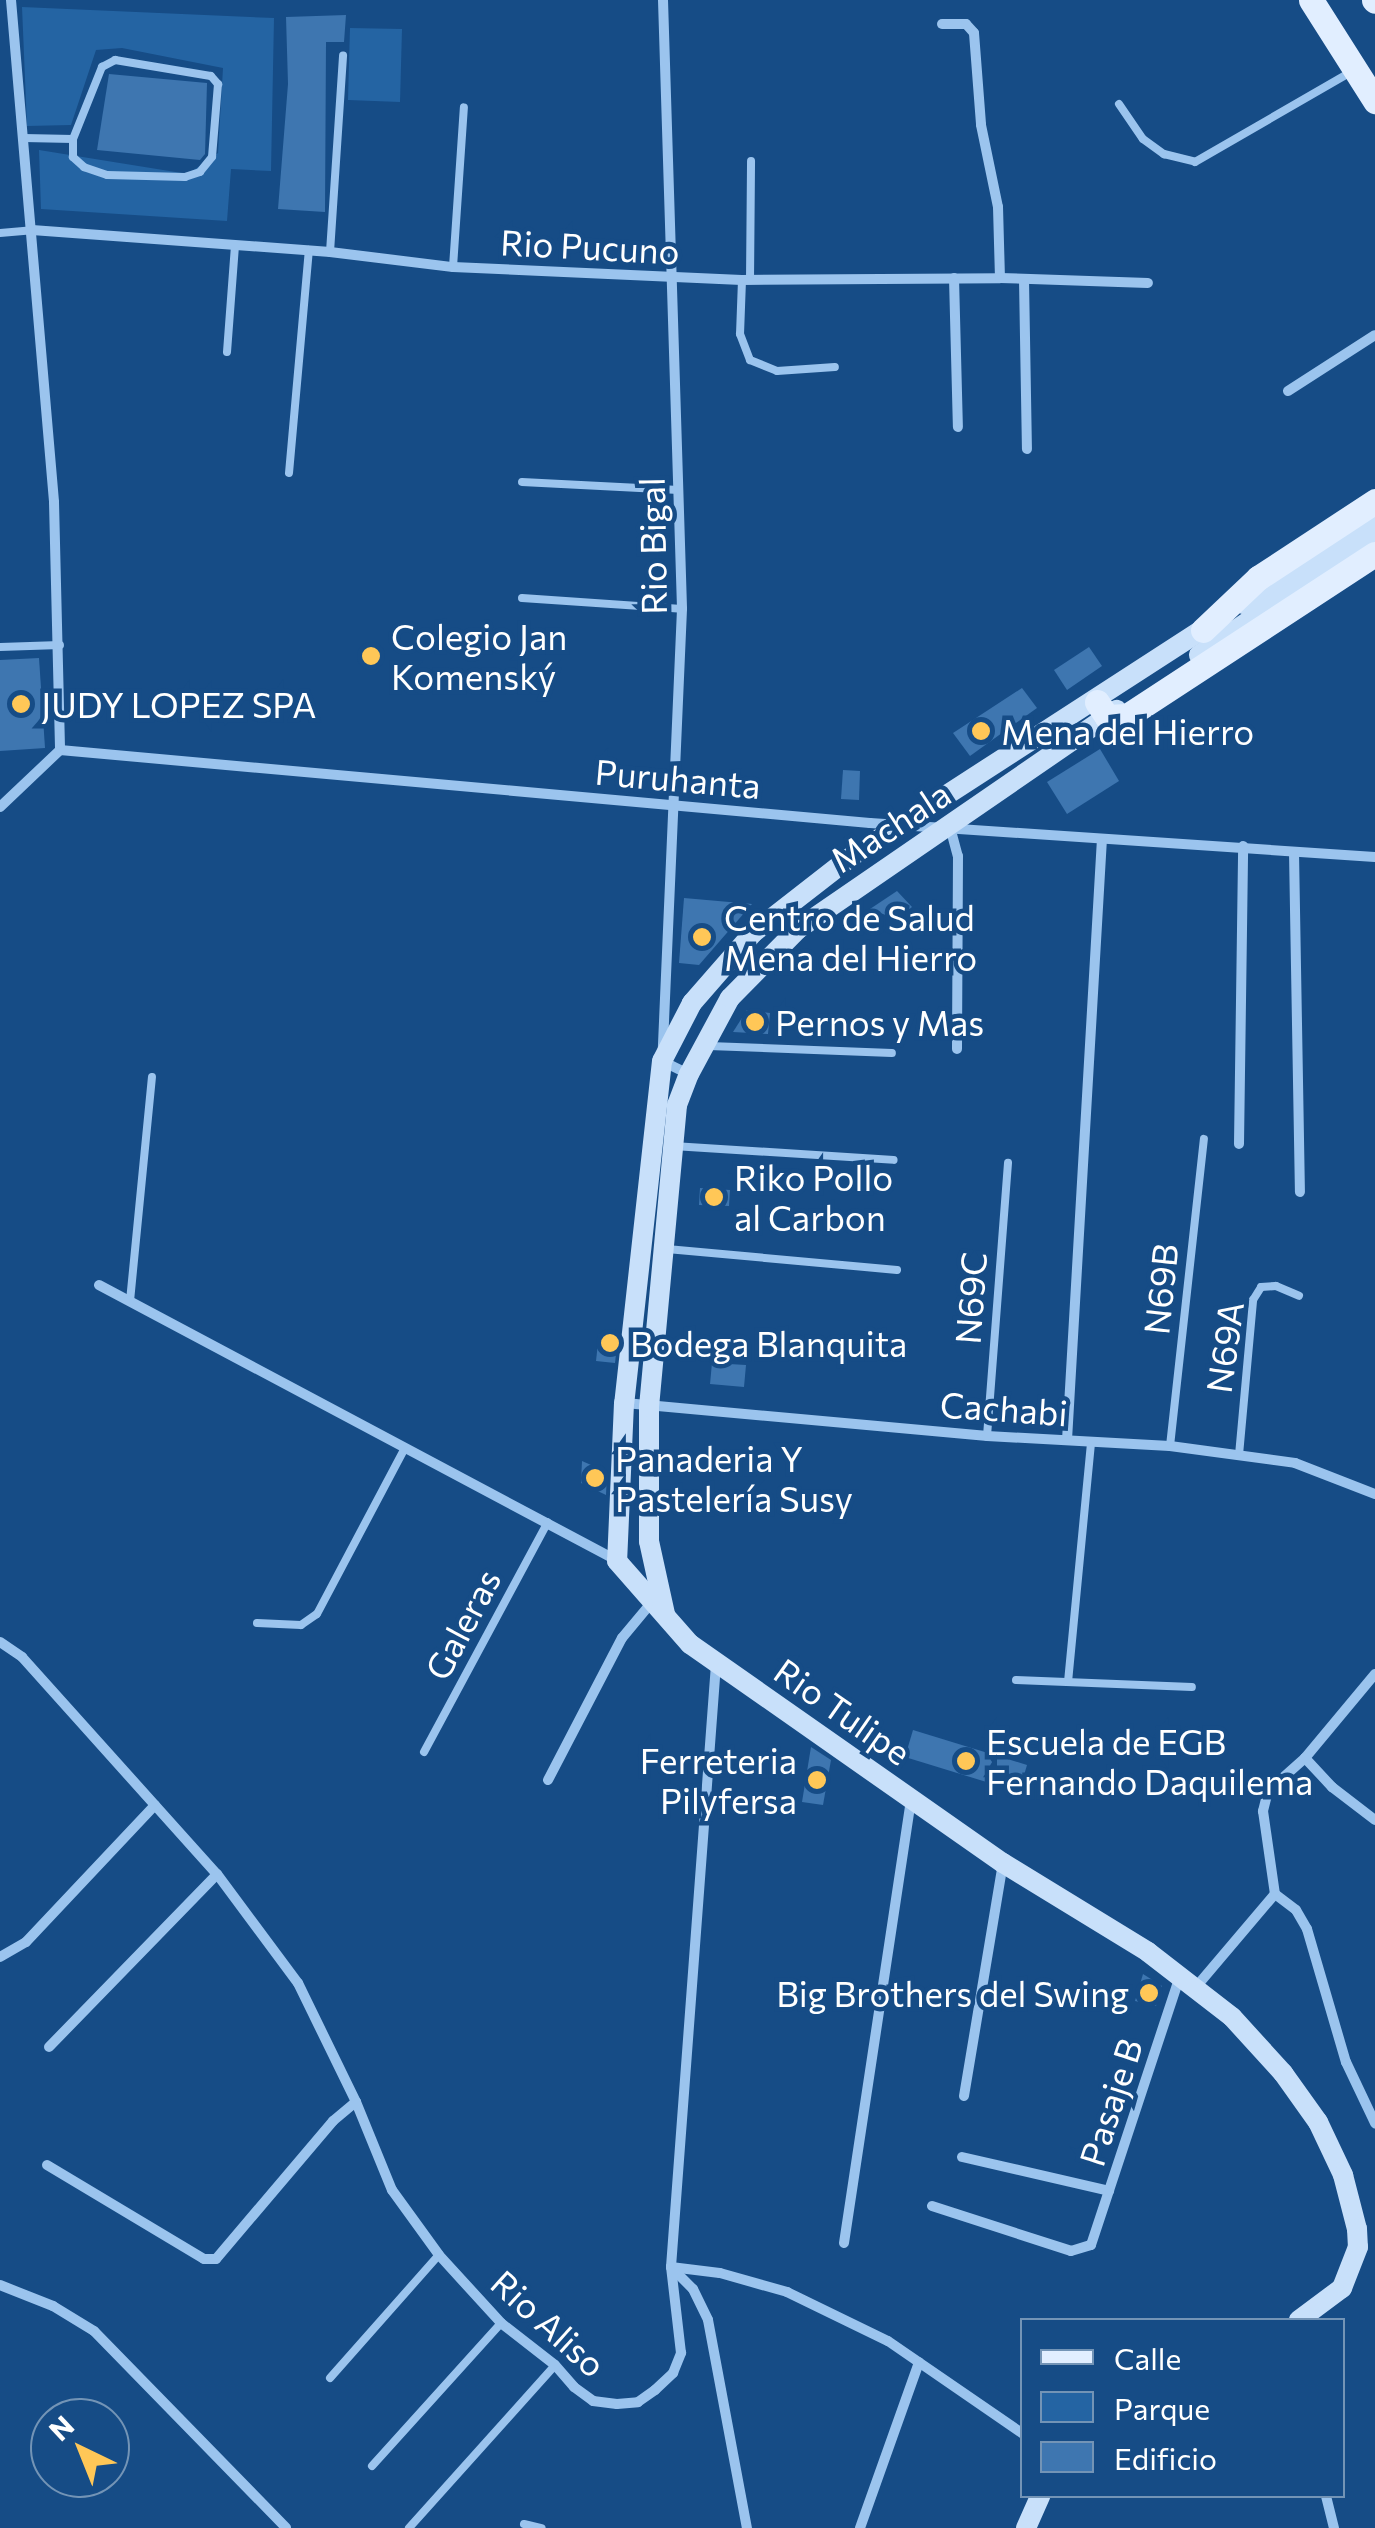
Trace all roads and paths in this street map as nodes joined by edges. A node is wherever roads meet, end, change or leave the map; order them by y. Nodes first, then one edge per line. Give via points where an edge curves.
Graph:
1 (11, 0) edge
2 (663, 0) edge
3 (1312, 0) edge
4 (942, 24) dead end
5 (343, 55) dead end
6 (1354, 70) junction
7 (1375, 101) edge
8 (1119, 104) dead end
9 (464, 107) dead end
10 (24, 138) junction
11 (73, 139) junction
12 (752, 161) dead end
13 (32, 230) junction
14 (0, 233) edge
15 (235, 244) junction
16 (309, 250) junction
17 (330, 252) junction
18 (452, 267) junction
19 (674, 278) junction
20 (954, 278) junction
21 (1000, 278) junction
22 (746, 280) junction
23 (1024, 280) junction
24 (1148, 284) dead end
25 (1375, 335) edge
26 (227, 352) dead end
27 (835, 367) dead end
28 (1288, 391) dead end
29 (958, 426) dead end
30 (1027, 449) dead end
31 (289, 473) dead end
32 (522, 482) dead end
33 (679, 490) junction
34 (1375, 500) edge
35 (1375, 516) edge
36 (1375, 535) edge
37 (1375, 554) edge
38 (522, 598) dead end
39 (682, 609) junction
40 (1203, 630) junction
41 (60, 646) junction
42 (0, 647) edge
43 (1102, 709) junction
44 (60, 750) junction
45 (675, 804) junction
46 (0, 807) edge
47 (904, 822) junction
48 (950, 827) junction
49 (1102, 838) junction
50 (1243, 846) junction
51 (1294, 852) junction
52 (1375, 857) edge
53 (704, 1046) junction
54 (957, 1049) dead end
55 (892, 1054) dead end
56 (662, 1061) junction
57 (688, 1074) junction
58 (152, 1077) dead end
59 (1204, 1139) dead end
60 (1239, 1144) dead end
61 (674, 1146) junction
62 (894, 1160) dead end
63 (1008, 1163) dead end
64 (1300, 1192) dead end
65 (664, 1248) junction
66 (897, 1270) dead end
67 (99, 1285) dead end
68 (1299, 1296) dead end
69 (130, 1302) junction
70 (624, 1403) junction
71 (649, 1407) junction
72 (988, 1436) junction
73 (1067, 1440) junction
74 (1091, 1441) junction
75 (1170, 1446) junction
76 (405, 1448) junction
77 (1240, 1455) junction
78 (1375, 1494) edge
79 (548, 1522) junction
80 (617, 1561) junction
81 (659, 1609) junction
82 (256, 1623) dead end
83 (0, 1642) edge
84 (716, 1664) junction
85 (1375, 1674) edge
86 (1016, 1680) dead end
87 (1068, 1682) junction
88 (1192, 1688) dead end
89 (424, 1752) dead end
90 (1305, 1758) junction
91 (548, 1780) dead end
92 (911, 1798) junction
93 (154, 1805) junction
94 (1375, 1820) edge
95 (1003, 1863) junction
96 (217, 1874) junction
97 (1274, 1894) junction
98 (0, 1957) edge
99 (1188, 1981) junction
100 (49, 2047) dead end
101 (964, 2096) dead end
102 (356, 2102) junction
103 (1375, 2123) edge
104 (962, 2157) dead end
105 (47, 2165) dead end
106 (1109, 2191) junction
107 (932, 2206) dead end
108 (844, 2242) dead end
109 (439, 2255) junction
110 (670, 2267) junction
111 (0, 2285) edge
112 (1302, 2318) edge
113 (500, 2324) junction
114 (919, 2362) junction
115 (555, 2366) junction
116 (330, 2378) dead end
117 (1020, 2432) edge
118 (372, 2466) dead end
119 (1039, 2498) edge
120 (1326, 2498) edge
121 (524, 2524) dead end
122 (286, 2528) edge
123 (409, 2528) edge
124 (542, 2528) edge
125 (747, 2528) edge
126 (860, 2528) edge
127 (1026, 2528) edge
128 (1334, 2528) edge

1 - 10 street
2 - 19 street, Rio Bigal
3 - 6 main road
4 - 21 street via 966,24 974,32 981,124 998,207
5 - 17 lane
6 - 7 main road
6 - 8 lane via 1195,162 1164,154 1143,139
9 - 18 lane
10 - 11 lane
10 - 13 street
11 - 11 lane via 102,67 115,60 211,76 218,84 212,157 200,172 107,175 73,157
12 - 22 lane
13 - 14 lane
13 - 15 street, Rio Pucuno
13 - 41 street
15 - 16 street, Rio Pucuno
15 - 26 lane
16 - 17 street, Rio Pucuno
16 - 31 lane
17 - 18 street, Rio Pucuno
18 - 19 street, Rio Pucuno
19 - 22 street, Rio Pucuno
19 - 33 street, Rio Bigal
20 - 21 street, Rio Pucuno
20 - 22 street, Rio Pucuno
20 - 29 street
21 - 23 street, Rio Pucuno
22 - 27 lane via 740,334 750,360 777,371
23 - 24 street, Rio Pucuno
23 - 30 street
25 - 28 street
32 - 33 lane
33 - 39 street, Rio Bigal
34 - 40 main road via 1258,578
35 - 40 main road, Machala
36 - 43 main road, Machala
37 - 43 main road via 1139,709 1119,718
38 - 39 lane
39 - 45 street, Rio Bigal
40 - 43 main road, Machala
41 - 42 lane
41 - 44 street
43 - 47 main road, Machala
43 - 48 main road, Machala
44 - 45 street, Puruhanta
44 - 46 street
45 - 47 street, Puruhanta
45 - 56 street, Rio Bigal
47 - 48 street, Puruhanta
47 - 56 main road, Machala via 753,933 692,1003
48 - 49 street, Puruhanta
48 - 53 main road, Machala via 798,929 730,998
48 - 54 street via 958,856
49 - 50 street, Puruhanta
49 - 73 street
50 - 51 street, Puruhanta
50 - 60 street
51 - 52 street, Puruhanta
51 - 64 street
53 - 55 lane
53 - 57 main road, Machala
56 - 57 street
56 - 70 main road, Machala
57 - 61 main road, Machala
58 - 69 lane
59 - 75 lane, N69B
61 - 62 lane
61 - 65 main road, Machala
63 - 72 lane, N69C
65 - 66 lane
65 - 71 main road, Machala
67 - 69 street, Rio Tulipe
68 - 77 lane, N69A via 1276,1286 1261,1288 1253,1300
69 - 76 street, Rio Tulipe
70 - 71 street, Cachabi
70 - 80 main road, Machala
71 - 72 street, Cachabi
71 - 81 main road, Machala via 649,1541
72 - 73 street, Cachabi
73 - 74 street, Cachabi
74 - 75 street, Cachabi
74 - 87 lane
75 - 77 street, Cachabi
76 - 79 street, Rio Tulipe
76 - 82 lane via 317,1614 300,1625
77 - 78 street, Cachabi via 1295,1463
79 - 80 street, Rio Tulipe
79 - 89 lane, Galeras
80 - 81 main road, Rio Tulipe
81 - 84 main road, Rio Tulipe
81 - 91 street via 622,1638
83 - 93 street, Rio Aliso via 22,1657
84 - 92 main road, Rio Tulipe
84 - 110 street, Rio Aliso
85 - 90 street
86 - 87 lane
87 - 88 lane
90 - 94 street
90 - 97 street via 1268,1791 1263,1810
92 - 95 main road, Rio Tulipe
92 - 108 street
93 - 96 street, Rio Aliso
93 - 98 street via 26,1942
95 - 99 main road, Rio Tulipe
95 - 101 street
96 - 100 street
96 - 102 street, Rio Aliso via 298,1983
97 - 99 street
97 - 103 street via 1308,1928 1346,2062
99 - 106 street, Pasaje B
99 - 112 main road, Rio Tulipe via 1232,2017 1282,2073 1318,2122 1353,2204 1358,2247 1351,2272 1328,2302
102 - 105 street via 216,2259 204,2259
102 - 109 street, Rio Aliso via 392,2190
104 - 106 street
106 - 107 street, Pasaje B via 1091,2245 1071,2251
109 - 113 street, Rio Aliso
109 - 116 lane
110 - 114 street via 786,2292
110 - 115 street, Rio Aliso via 681,2353 673,2374 638,2402 594,2401
110 - 125 street via 693,2289 708,2320
111 - 122 street via 94,2331
113 - 115 street, Rio Aliso
113 - 118 lane
114 - 117 street
114 - 126 street
115 - 123 lane
119 - 127 main road
120 - 128 street
121 - 124 lane

